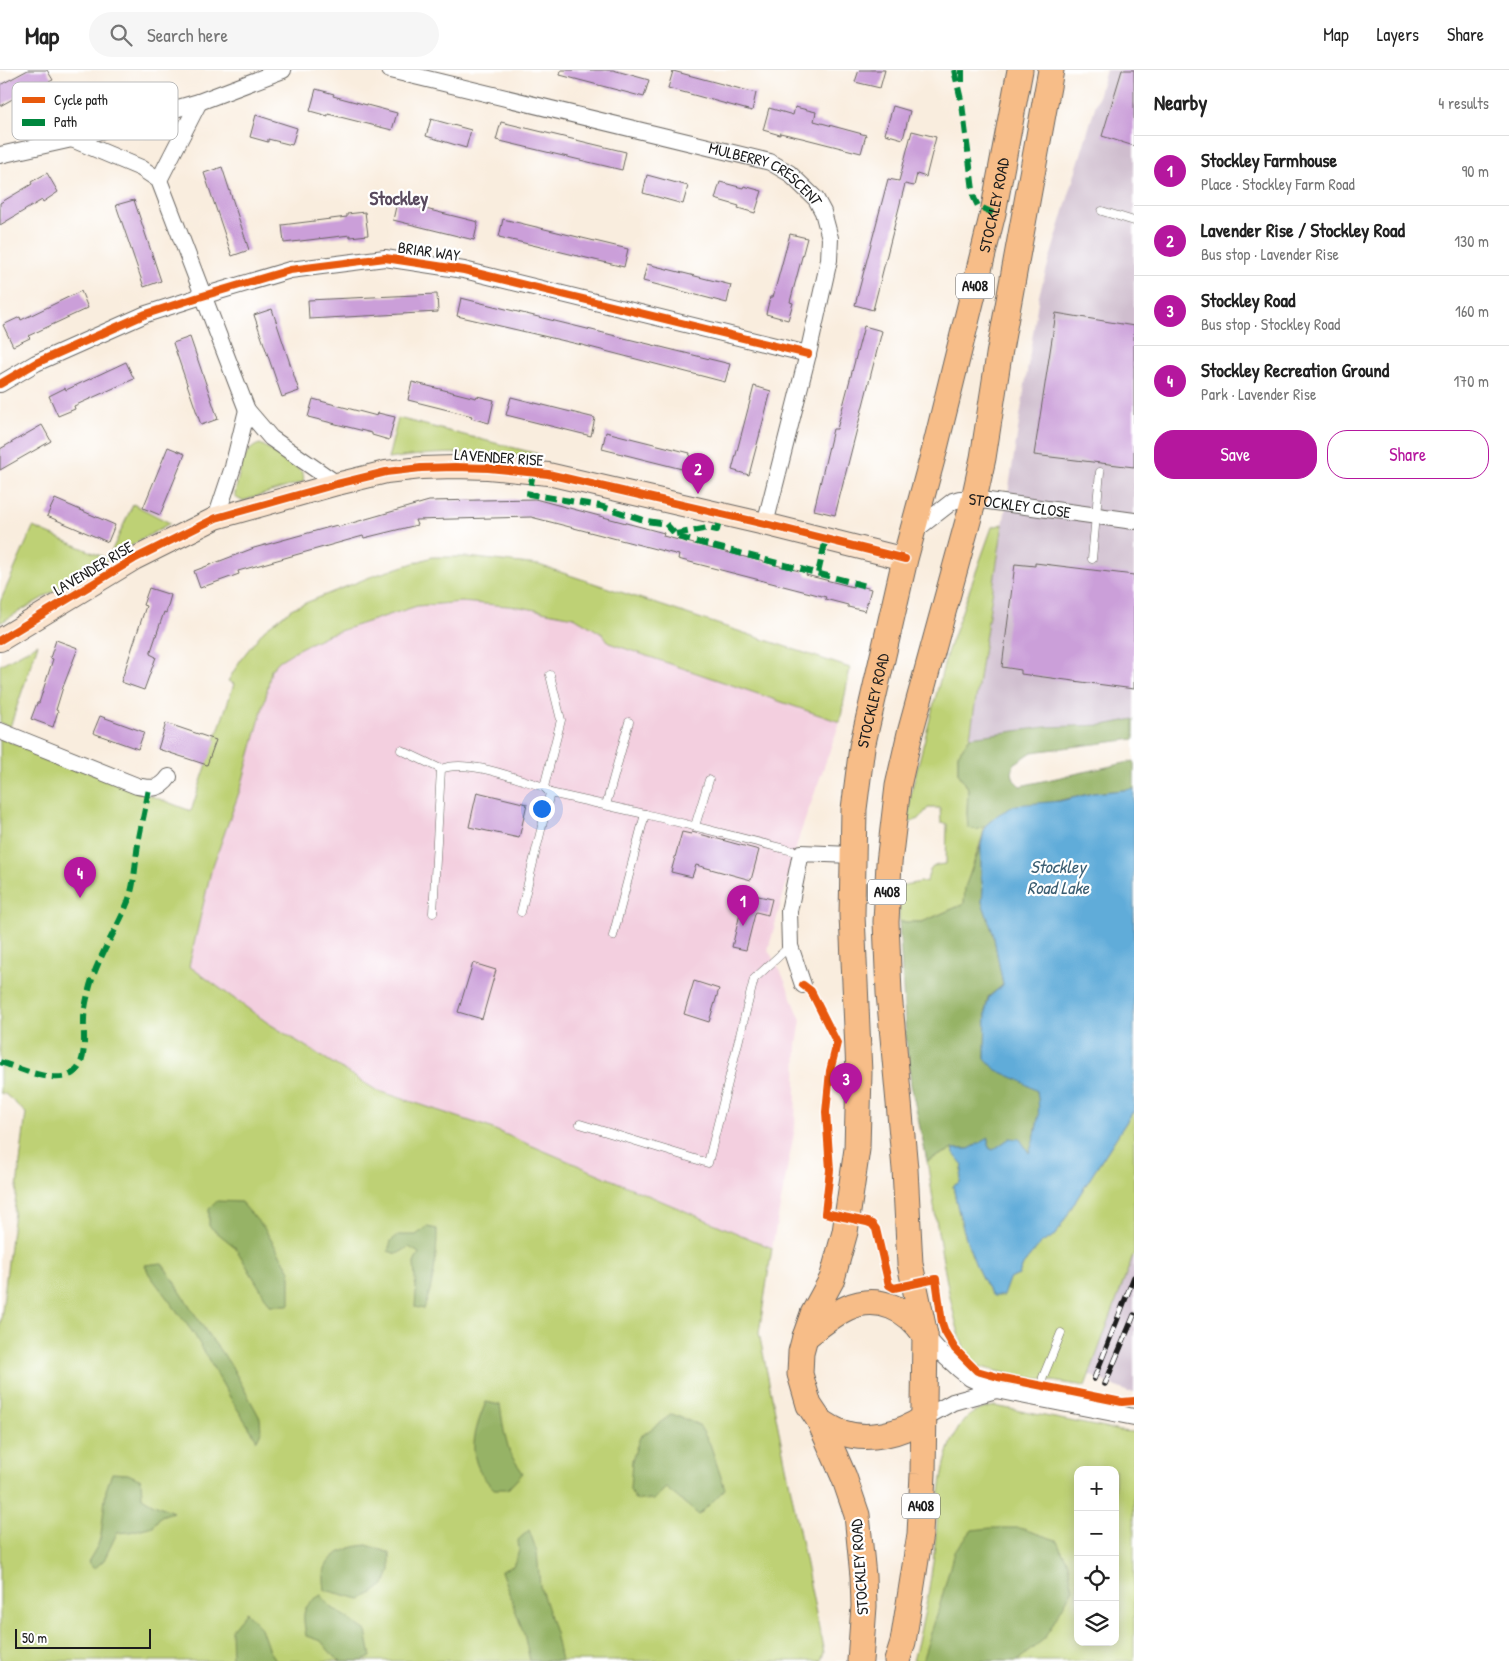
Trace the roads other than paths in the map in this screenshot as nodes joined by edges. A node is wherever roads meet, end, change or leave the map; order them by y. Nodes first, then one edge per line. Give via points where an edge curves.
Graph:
1 (283, 70) edge
2 (390, 70) edge
3 (1020, 70) edge
4 (1051, 70) edge
5 (199, 102) junction
6 (178, 108) edge
7 (67, 140) edge
8 (74, 140) edge
9 (0, 154) edge
10 (159, 180) junction
11 (1102, 211) dead end
12 (1134, 221) edge
13 (203, 295) junction
14 (808, 354) junction
15 (0, 384) edge
16 (247, 410) junction
17 (1100, 472) dead end
18 (337, 484) junction
19 (974, 499) junction
20 (1096, 516) junction
21 (216, 518) junction
22 (1134, 521) edge
23 (765, 524) junction
24 (913, 532) junction
25 (905, 559) junction
26 (1092, 559) dead end
27 (0, 640) edge
28 (550, 675) dead end
29 (629, 722) dead end
30 (0, 731) edge
31 (401, 750) dead end
32 (440, 769) junction
33 (169, 777) dead end
34 (709, 780) dead end
35 (544, 787) junction
36 (550, 793) junction
37 (606, 806) junction
38 (645, 814) junction
39 (695, 826) junction
40 (801, 853) junction
41 (852, 856) junction
42 (521, 912) dead end
43 (433, 913) dead end
44 (613, 936) dead end
45 (790, 946) junction
46 (803, 985) dead end
47 (580, 1124) dead end
48 (1061, 1333) dead end
49 (925, 1335) junction
50 (805, 1337) junction
51 (996, 1390) junction
52 (1039, 1398) junction
53 (1134, 1417) edge
54 (924, 1418) junction
55 (819, 1420) junction
56 (860, 1661) edge
57 (897, 1661) edge

1 - 5 street
2 - 14 street, MULBERRY CRESCENT via 770,162 789,173 816,199 830,238 829,260
3 - 24 main road, STOCKLEY ROAD / A408 via 993,213
4 - 19 main road, STOCKLEY ROAD / A408
5 - 6 street
5 - 10 street
7 - 9 street
8 - 10 street via 141,168
10 - 13 street
11 - 12 lane
13 - 14 street, BRIAR WAY via 290,270 385,258 464,270
13 - 15 street, BRIAR WAY via 146,314 36,363
13 - 16 street
14 - 23 street, MULBERRY CRESCENT
16 - 18 street via 271,438
16 - 21 street
17 - 20 lane
18 - 21 street, LAVENDER RISE
18 - 23 street, LAVENDER RISE via 386,472 421,468 488,468 548,474
19 - 20 street, STOCKLEY CLOSE
19 - 24 street, STOCKLEY CLOSE via 953,502
19 - 49 main road, STOCKLEY ROAD / A408 via 910,733 898,786 896,828 888,863 889,993 910,1264
20 - 22 street, STOCKLEY CLOSE
20 - 26 lane
21 - 27 street, LAVENDER RISE via 134,559
23 - 25 street, LAVENDER RISE
24 - 25 main road, STOCKLEY ROAD / A408
25 - 41 main road, STOCKLEY ROAD / A408 via 862,747
28 - 35 lane via 562,720
29 - 37 lane
30 - 33 street via 137,786 154,788
31 - 32 lane
32 - 35 lane via 453,765 471,766
32 - 43 lane
34 - 39 lane
35 - 36 lane
36 - 37 lane
36 - 42 lane
37 - 38 lane
38 - 39 lane
38 - 44 lane
39 - 40 lane
40 - 41 street
40 - 45 street via 789,911
41 - 50 main road, STOCKLEY ROAD / A408 via 859,1073 857,1149 848,1217 832,1279
45 - 46 street
45 - 47 lane via 754,979 708,1163
48 - 52 lane via 1043,1377
49 - 50 main road via 910,1316 898,1309 888,1304 868,1302 848,1307
49 - 51 street via 970,1378
49 - 54 main road, STOCKLEY ROAD / A408
50 - 55 main road, STOCKLEY ROAD / A408 via 800,1374 809,1405
51 - 52 street
51 - 54 street via 953,1402
52 - 53 street
54 - 55 main road via 886,1435 865,1436 840,1432
54 - 57 main road, STOCKLEY ROAD / A408 via 920,1534 903,1642
55 - 56 main road, STOCKLEY ROAD / A408 via 857,1515 864,1606

